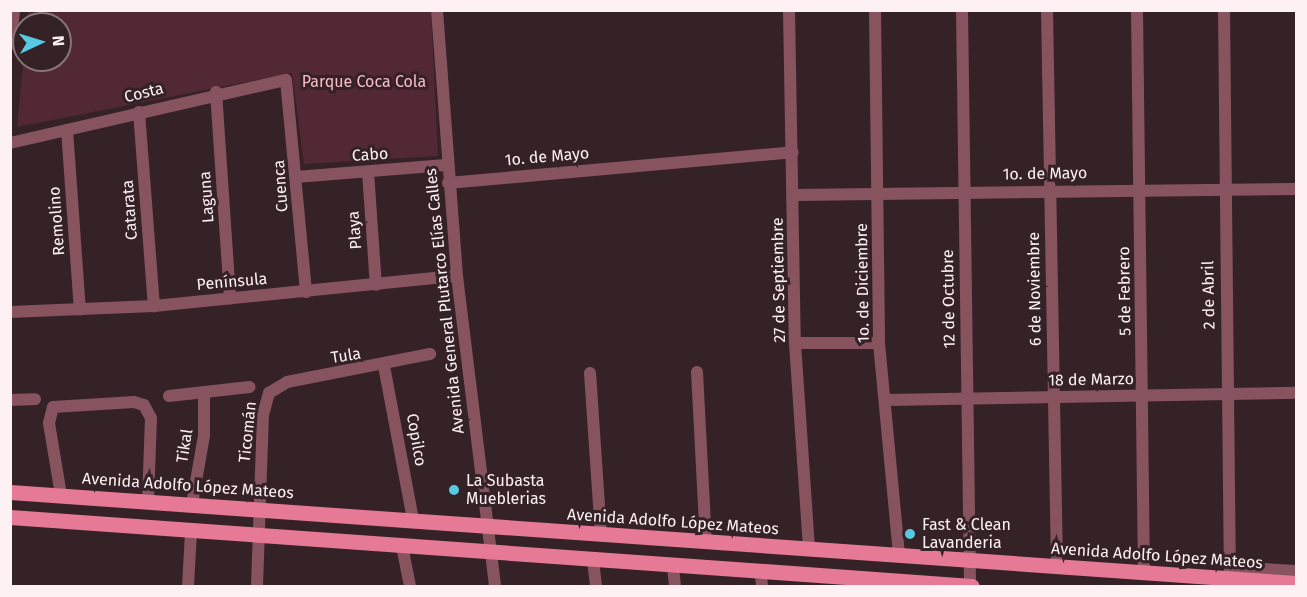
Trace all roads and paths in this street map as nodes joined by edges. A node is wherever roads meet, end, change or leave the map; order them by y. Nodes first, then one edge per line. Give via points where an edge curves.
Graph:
1 (14, 10) edge
2 (437, 10) edge
3 (789, 10) edge
4 (875, 10) edge
5 (962, 10) edge
6 (1047, 10) edge
7 (1137, 10) edge
8 (1224, 10) edge
9 (10, 44) edge
10 (286, 80) joint
11 (216, 92) junction
12 (140, 112) junction
13 (67, 130) junction
14 (10, 143) edge
15 (793, 152) junction
16 (446, 165) junction
17 (368, 172) junction
18 (296, 177) junction
19 (448, 183) junction
20 (1223, 188) junction
21 (1140, 189) junction
22 (1296, 189) edge
23 (1049, 191) junction
24 (964, 192) junction
25 (878, 193) junction
26 (794, 195) junction
27 (457, 276) junction
28 (376, 285) junction
29 (306, 292) junction
30 (230, 299) junction
31 (154, 306) junction
32 (80, 310) junction
33 (10, 312) edge
34 (795, 343) junction
35 (879, 343) junction
36 (430, 354) dead end
37 (384, 366) junction
38 (697, 372) dead end
39 (590, 373) dead end
40 (249, 387) dead end
41 (204, 393) junction
42 (269, 393) joint
43 (1296, 393) edge
44 (1227, 394) junction
45 (169, 396) dead end
46 (1143, 396) junction
47 (1053, 398) junction
48 (34, 399) dead end
49 (968, 399) junction
50 (10, 400) edge
51 (886, 400) junction
52 (10, 492) edge
53 (61, 495) junction
54 (148, 500) junction
55 (192, 504) junction
56 (258, 510) junction
57 (10, 517) edge
58 (413, 520) junction
59 (486, 526) junction
60 (191, 532) junction
61 (258, 536) junction
62 (601, 536) junction
63 (706, 542) junction
64 (402, 546) junction
65 (809, 549) junction
66 (490, 552) junction
67 (899, 555) junction
68 (593, 561) junction
69 (970, 561) junction
70 (1058, 566) junction
71 (673, 567) junction
72 (1296, 571) edge
73 (1144, 572) junction
74 (1230, 573) junction
75 (761, 580) edge
76 (842, 583) edge
77 (1296, 583) edge
78 (188, 586) edge
79 (257, 586) edge
80 (410, 586) edge
81 (495, 586) edge
82 (596, 586) edge
83 (675, 586) edge
84 (971, 586) edge

1 - 9 street
2 - 16 street, Avenida General Plutarco Elías Calles
3 - 15 street, 27 de Septiembre
4 - 25 street, 1o. de Diciembre
5 - 24 street, 12 de Octubre
6 - 23 street, 6 de Noviembre
7 - 21 street, 5 de Febrero
8 - 20 street, 2 de Abril
10 - 11 street, Costa
10 - 18 street, Cuenca
11 - 12 street, Costa
11 - 30 street, Laguna
12 - 13 street, Costa
12 - 31 street, Catarata
13 - 14 street, Costa
13 - 32 street, Remolino
15 - 19 street, 1o. de Mayo
15 - 26 street, 27 de Septiembre
16 - 17 street, Cabo
16 - 19 street, Avenida General Plutarco Elías Calles
17 - 18 street, Cabo
17 - 28 street, Playa
18 - 29 street, Cuenca
19 - 27 street, Avenida General Plutarco Elías Calles
20 - 21 street, 1o. de Mayo
20 - 22 street, 1o. de Mayo
20 - 44 street, 2 de Abril
21 - 23 street, 1o. de Mayo
21 - 46 street, 5 de Febrero
23 - 24 street, 1o. de Mayo
23 - 47 street, 6 de Noviembre
24 - 25 street, 1o. de Mayo
24 - 49 street, 12 de Octubre
25 - 26 street, 1o. de Mayo
25 - 35 street, 1o. de Diciembre
26 - 34 street, 27 de Septiembre
27 - 28 street, Península
27 - 59 street, Avenida General Plutarco Elías Calles
28 - 29 street, Península
29 - 30 street, Península
30 - 31 street, Península
31 - 32 street, Península
32 - 33 street, Península
34 - 35 street
34 - 65 street, 27 de Septiembre
35 - 51 street, 1o. de Diciembre
36 - 37 street, Tula
37 - 42 street, Tula via 287,382
37 - 58 street, Copilco
38 - 63 street
39 - 62 street
40 - 41 street
41 - 45 street
41 - 55 street, Tikal via 204,436
42 - 56 street, Ticomán
43 - 44 street, 18 de Marzo
44 - 46 street, 18 de Marzo
44 - 74 street, 2 de Abril
46 - 47 street, 18 de Marzo
46 - 73 street, 5 de Febrero
47 - 49 street, 18 de Marzo
47 - 70 street, 6 de Noviembre
48 - 50 street
49 - 51 street, 18 de Marzo
49 - 69 street, 12 de Octubre
51 - 67 street, 1o. de Diciembre
52 - 53 main road, Avenida Adolfo López Mateos
53 - 54 main road, Avenida Adolfo López Mateos
53 - 54 street via 49,423 53,406 84,401 134,402 148,408 152,432
54 - 55 main road, Avenida Adolfo López Mateos
55 - 56 main road, Avenida Adolfo López Mateos
56 - 58 main road, Avenida Adolfo López Mateos
56 - 61 street, Ticomán
57 - 60 main road
58 - 59 main road, Avenida Adolfo López Mateos
59 - 62 main road, Avenida Adolfo López Mateos
59 - 66 street, Avenida General Plutarco Elías Calles
60 - 61 main road
60 - 78 street
61 - 64 main road
61 - 79 street, Ticomán
62 - 63 main road, Avenida Adolfo López Mateos
63 - 65 main road, Avenida Adolfo López Mateos
64 - 66 main road
64 - 80 street
65 - 67 main road, Avenida Adolfo López Mateos
66 - 68 main road
66 - 81 street, Avenida General Plutarco Elías Calles
67 - 69 main road, Avenida Adolfo López Mateos
68 - 71 main road
68 - 82 street
69 - 70 main road, Avenida Adolfo López Mateos
69 - 84 street, 12 de Octubre
70 - 73 main road, Avenida Adolfo López Mateos
71 - 75 main road
71 - 83 street
72 - 74 street
73 - 74 main road, Avenida Adolfo López Mateos
74 - 77 main road, Avenida Adolfo López Mateos
75 - 76 main road
76 - 84 main road

